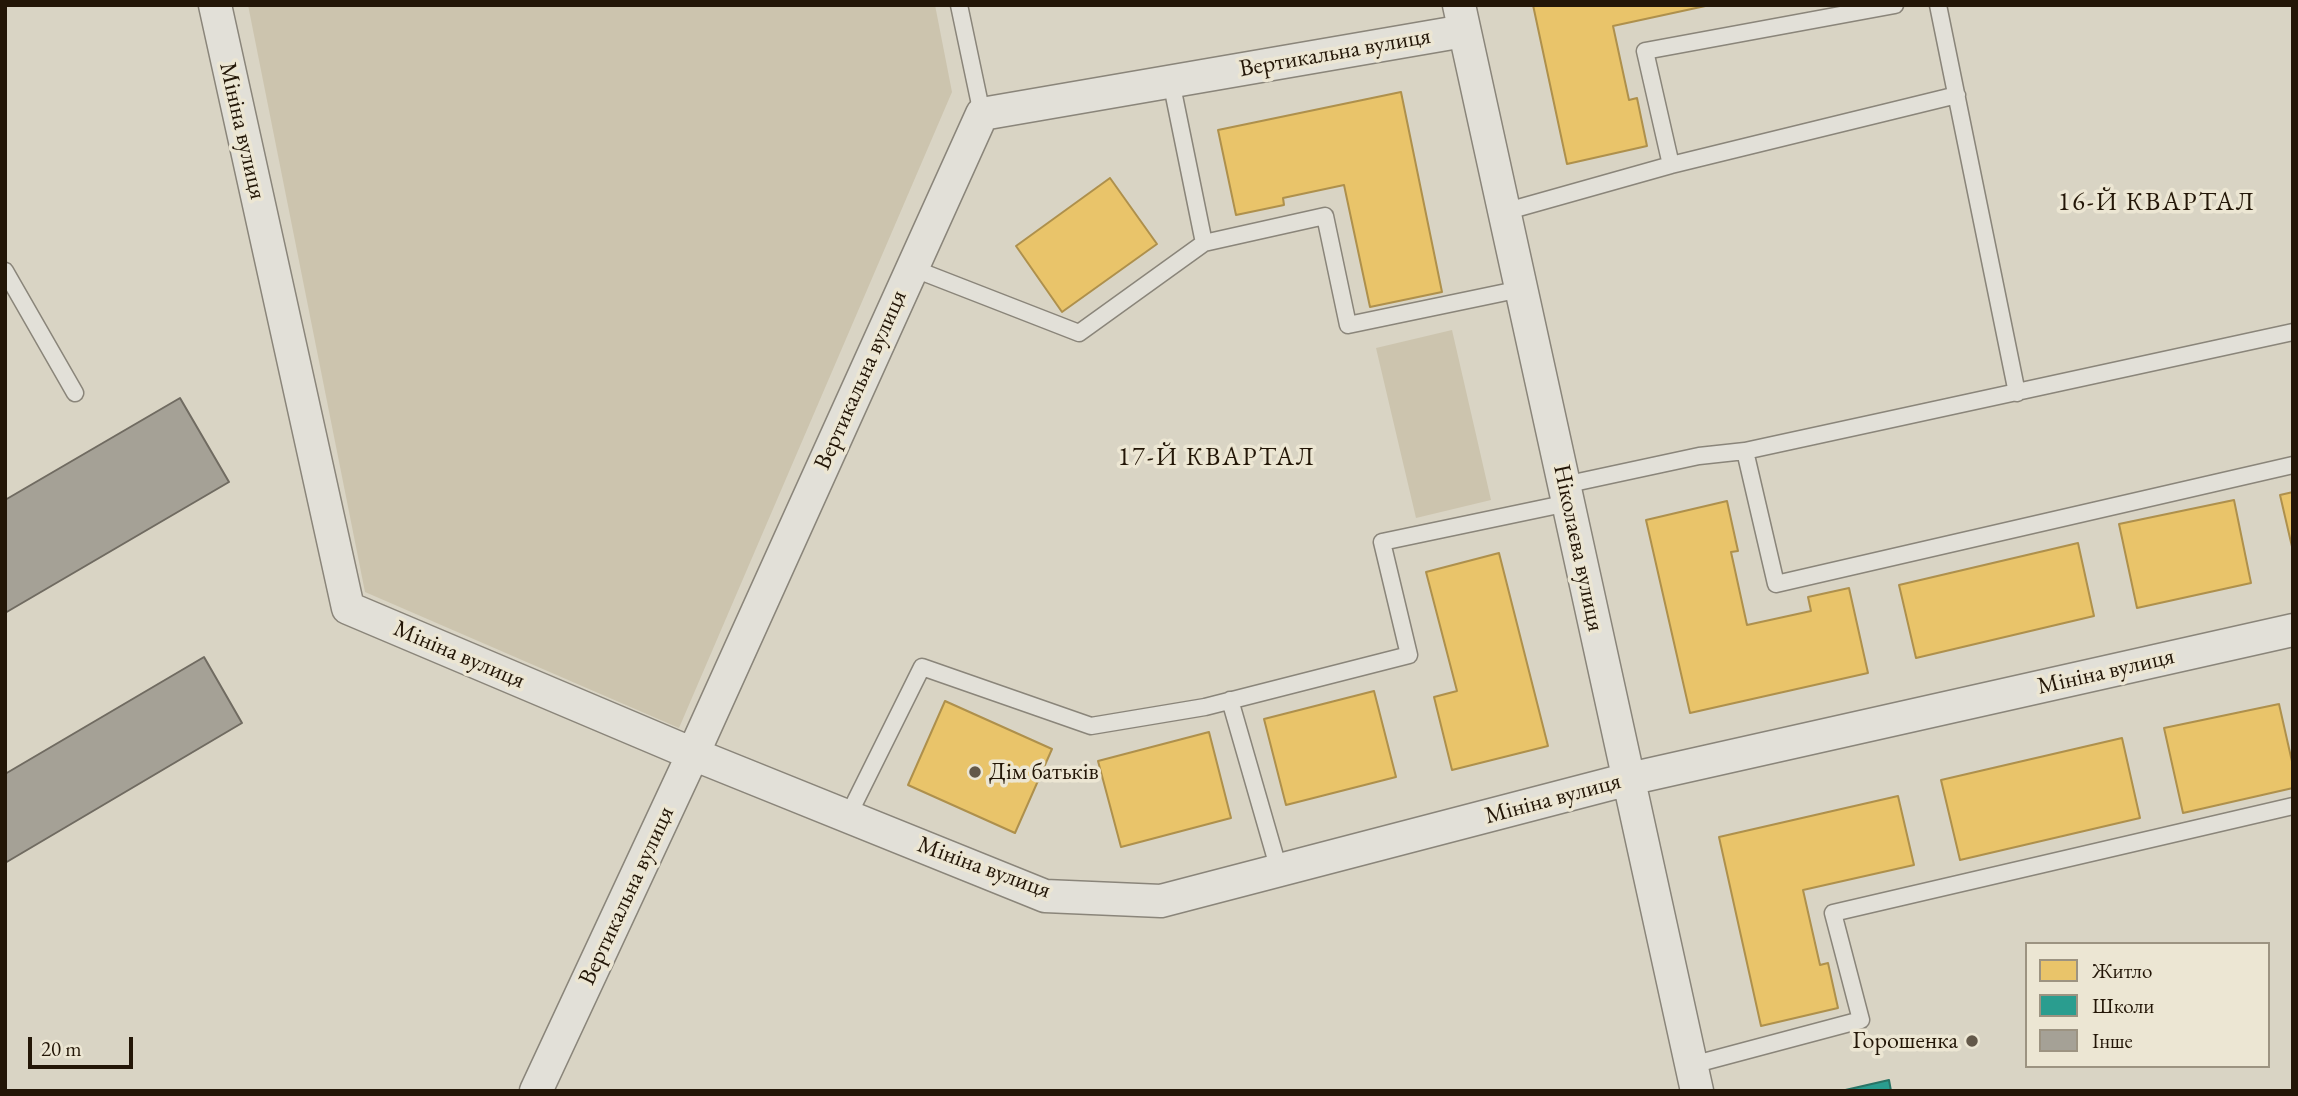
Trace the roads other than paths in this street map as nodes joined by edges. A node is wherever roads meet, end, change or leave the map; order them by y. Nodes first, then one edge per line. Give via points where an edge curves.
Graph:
1 (215, 5) edge
2 (959, 5) edge
3 (1895, 5) edge
4 (1938, 5) edge
5 (1462, 18) edge
6 (1171, 81) junction
7 (1957, 95) junction
8 (982, 114) junction
9 (1671, 165) junction
10 (1504, 212) junction
11 (1204, 243) junction
12 (912, 268) junction
13 (5, 271) edge
14 (1521, 289) junction
15 (2293, 332) edge
16 (75, 393) dead end
17 (2017, 393) junction
18 (1745, 451) junction
19 (2293, 465) edge
20 (1566, 494) junction
21 (2293, 631) edge
22 (1230, 700) junction
23 (693, 754) junction
24 (1629, 779) junction
25 (2293, 806) edge
26 (848, 816) junction
27 (1279, 870) junction
28 (1695, 1078) edge
29 (536, 1091) edge

1 - 23 street, Мініна вулиця via 348,608
2 - 8 lane
3 - 9 lane via 1645,51
4 - 7 lane
5 - 6 street, Вертикальна вулиця
5 - 10 street, Ніколаєва вулиця
6 - 8 street, Вертикальна вулиця
6 - 11 lane
7 - 9 lane
7 - 17 lane
8 - 12 street, Вертикальна вулиця
9 - 10 lane
10 - 14 street, Ніколаєва вулиця
11 - 12 lane via 1079,334
11 - 14 lane via 1325,216 1348,325
12 - 23 street, Вертикальна вулиця
13 - 16 lane
14 - 20 street, Ніколаєва вулиця
15 - 17 lane
17 - 18 lane
18 - 19 lane via 1776,584
18 - 20 lane via 1699,456
20 - 22 lane via 1382,542 1409,655
20 - 24 street, Ніколаєва вулиця
21 - 24 street, Мініна вулиця
22 - 26 lane via 1091,726 922,667
22 - 27 lane
23 - 26 street, Мініна вулиця
23 - 29 street, Вертикальна вулиця
24 - 27 street, Мініна вулиця
24 - 28 street, Ніколаєва вулиця
25 - 28 lane via 1833,913 1861,1020
26 - 27 street, Мініна вулиця via 1045,896 1161,901

